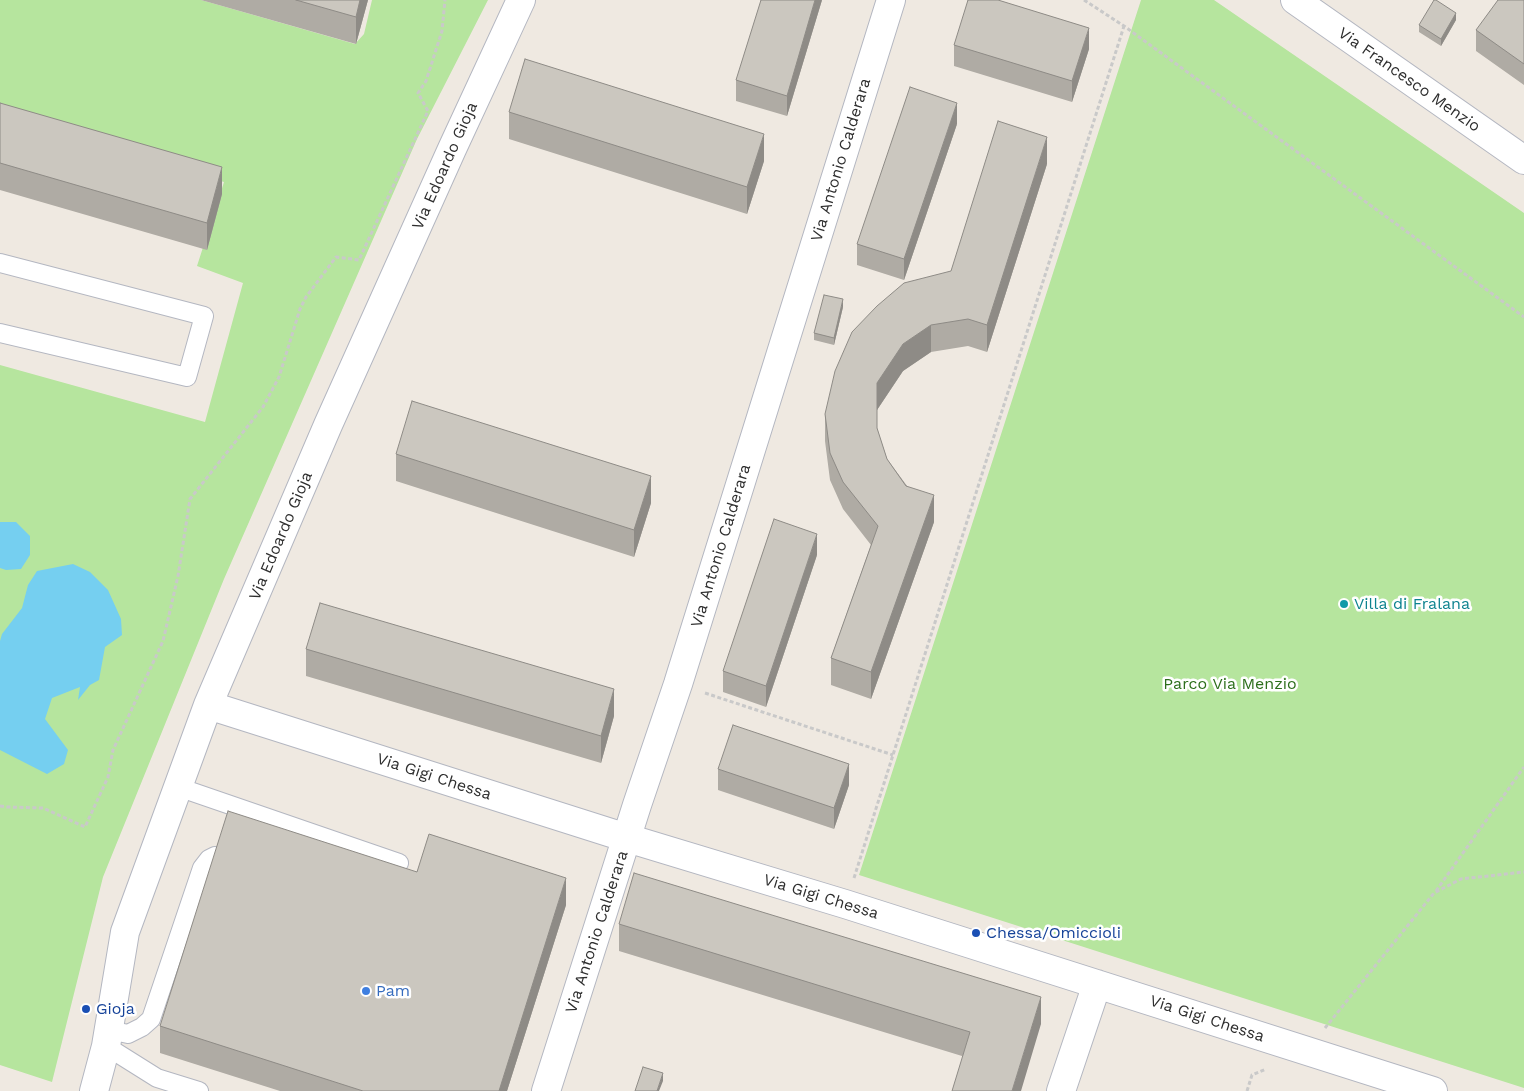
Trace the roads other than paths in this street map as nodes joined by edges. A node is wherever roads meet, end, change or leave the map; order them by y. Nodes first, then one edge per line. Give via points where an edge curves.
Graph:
1 (521, 0) edge
2 (891, 0) edge
3 (1295, 0) edge
4 (1524, 160) edge
5 (0, 263) edge
6 (0, 333) edge
7 (208, 704) junction
8 (178, 788) junction
9 (627, 838) junction
10 (220, 857) edge
11 (399, 863) dead end
12 (1097, 984) junction
13 (108, 1038) junction
14 (94, 1091) edge
15 (199, 1091) edge
16 (546, 1091) edge
17 (1061, 1091) edge
18 (1433, 1091) edge

1 - 7 street, Via Edoardo Gioja via 328,425
2 - 9 street, Via Antonio Calderara
3 - 4 street, Via Francesco Menzio
5 - 6 lane via 204,316 187,377
7 - 8 street, Via Edoardo Gioja
7 - 9 street, Via Gigi Chessa
8 - 11 lane
8 - 13 street, Via Edoardo Gioja via 125,932
9 - 12 street, Via Gigi Chessa
9 - 16 street, Via Antonio Calderara
10 - 13 lane via 209,859 202,868 151,1019 128,1034
12 - 17 street
12 - 18 street, Via Gigi Chessa
13 - 14 street, Via Edoardo Gioja
13 - 15 lane via 157,1078

